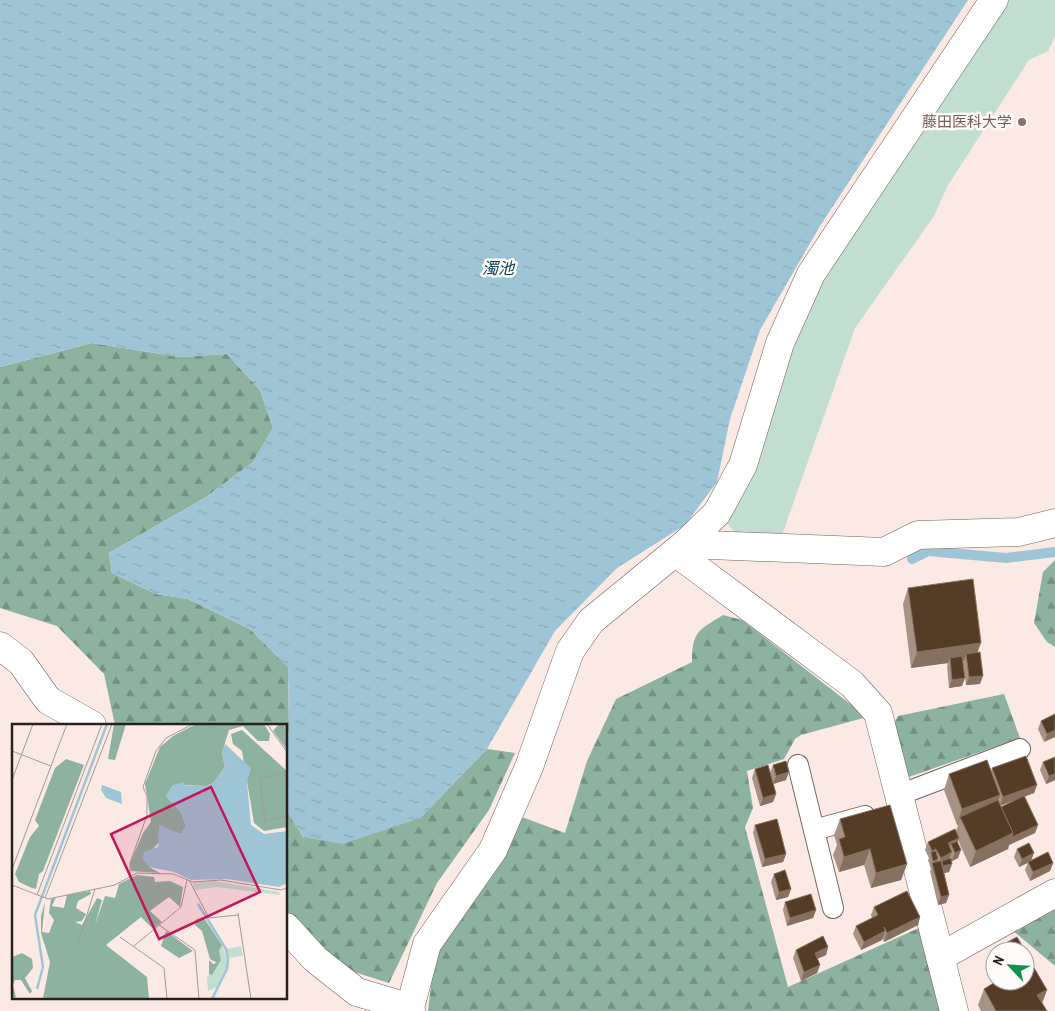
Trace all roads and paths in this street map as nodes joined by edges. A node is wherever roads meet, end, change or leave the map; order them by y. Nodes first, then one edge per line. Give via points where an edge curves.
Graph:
1 (994, 0) edge
2 (1055, 523) edge
3 (680, 548) junction
4 (0, 646) edge
5 (90, 724) edge
6 (1020, 749) dead end
7 (798, 766) dead end
8 (900, 801) junction
9 (814, 830) junction
10 (1055, 893) edge
11 (833, 908) dead end
12 (288, 929) edge
13 (940, 957) junction
14 (410, 1009) edge
15 (954, 1011) edge

1 - 3 street via 811,274 780,343 743,465 717,513
2 - 3 street via 1019,532 918,535 884,552
3 - 8 street via 852,684 878,713
3 - 14 street via 592,621 570,651 529,767 493,850 428,944
4 - 5 street via 21,662 48,700
6 - 8 lane
7 - 9 lane
8 - 9 lane
8 - 13 street
9 - 11 lane
10 - 13 street
12 - 14 street via 315,959 357,992
13 - 15 street

